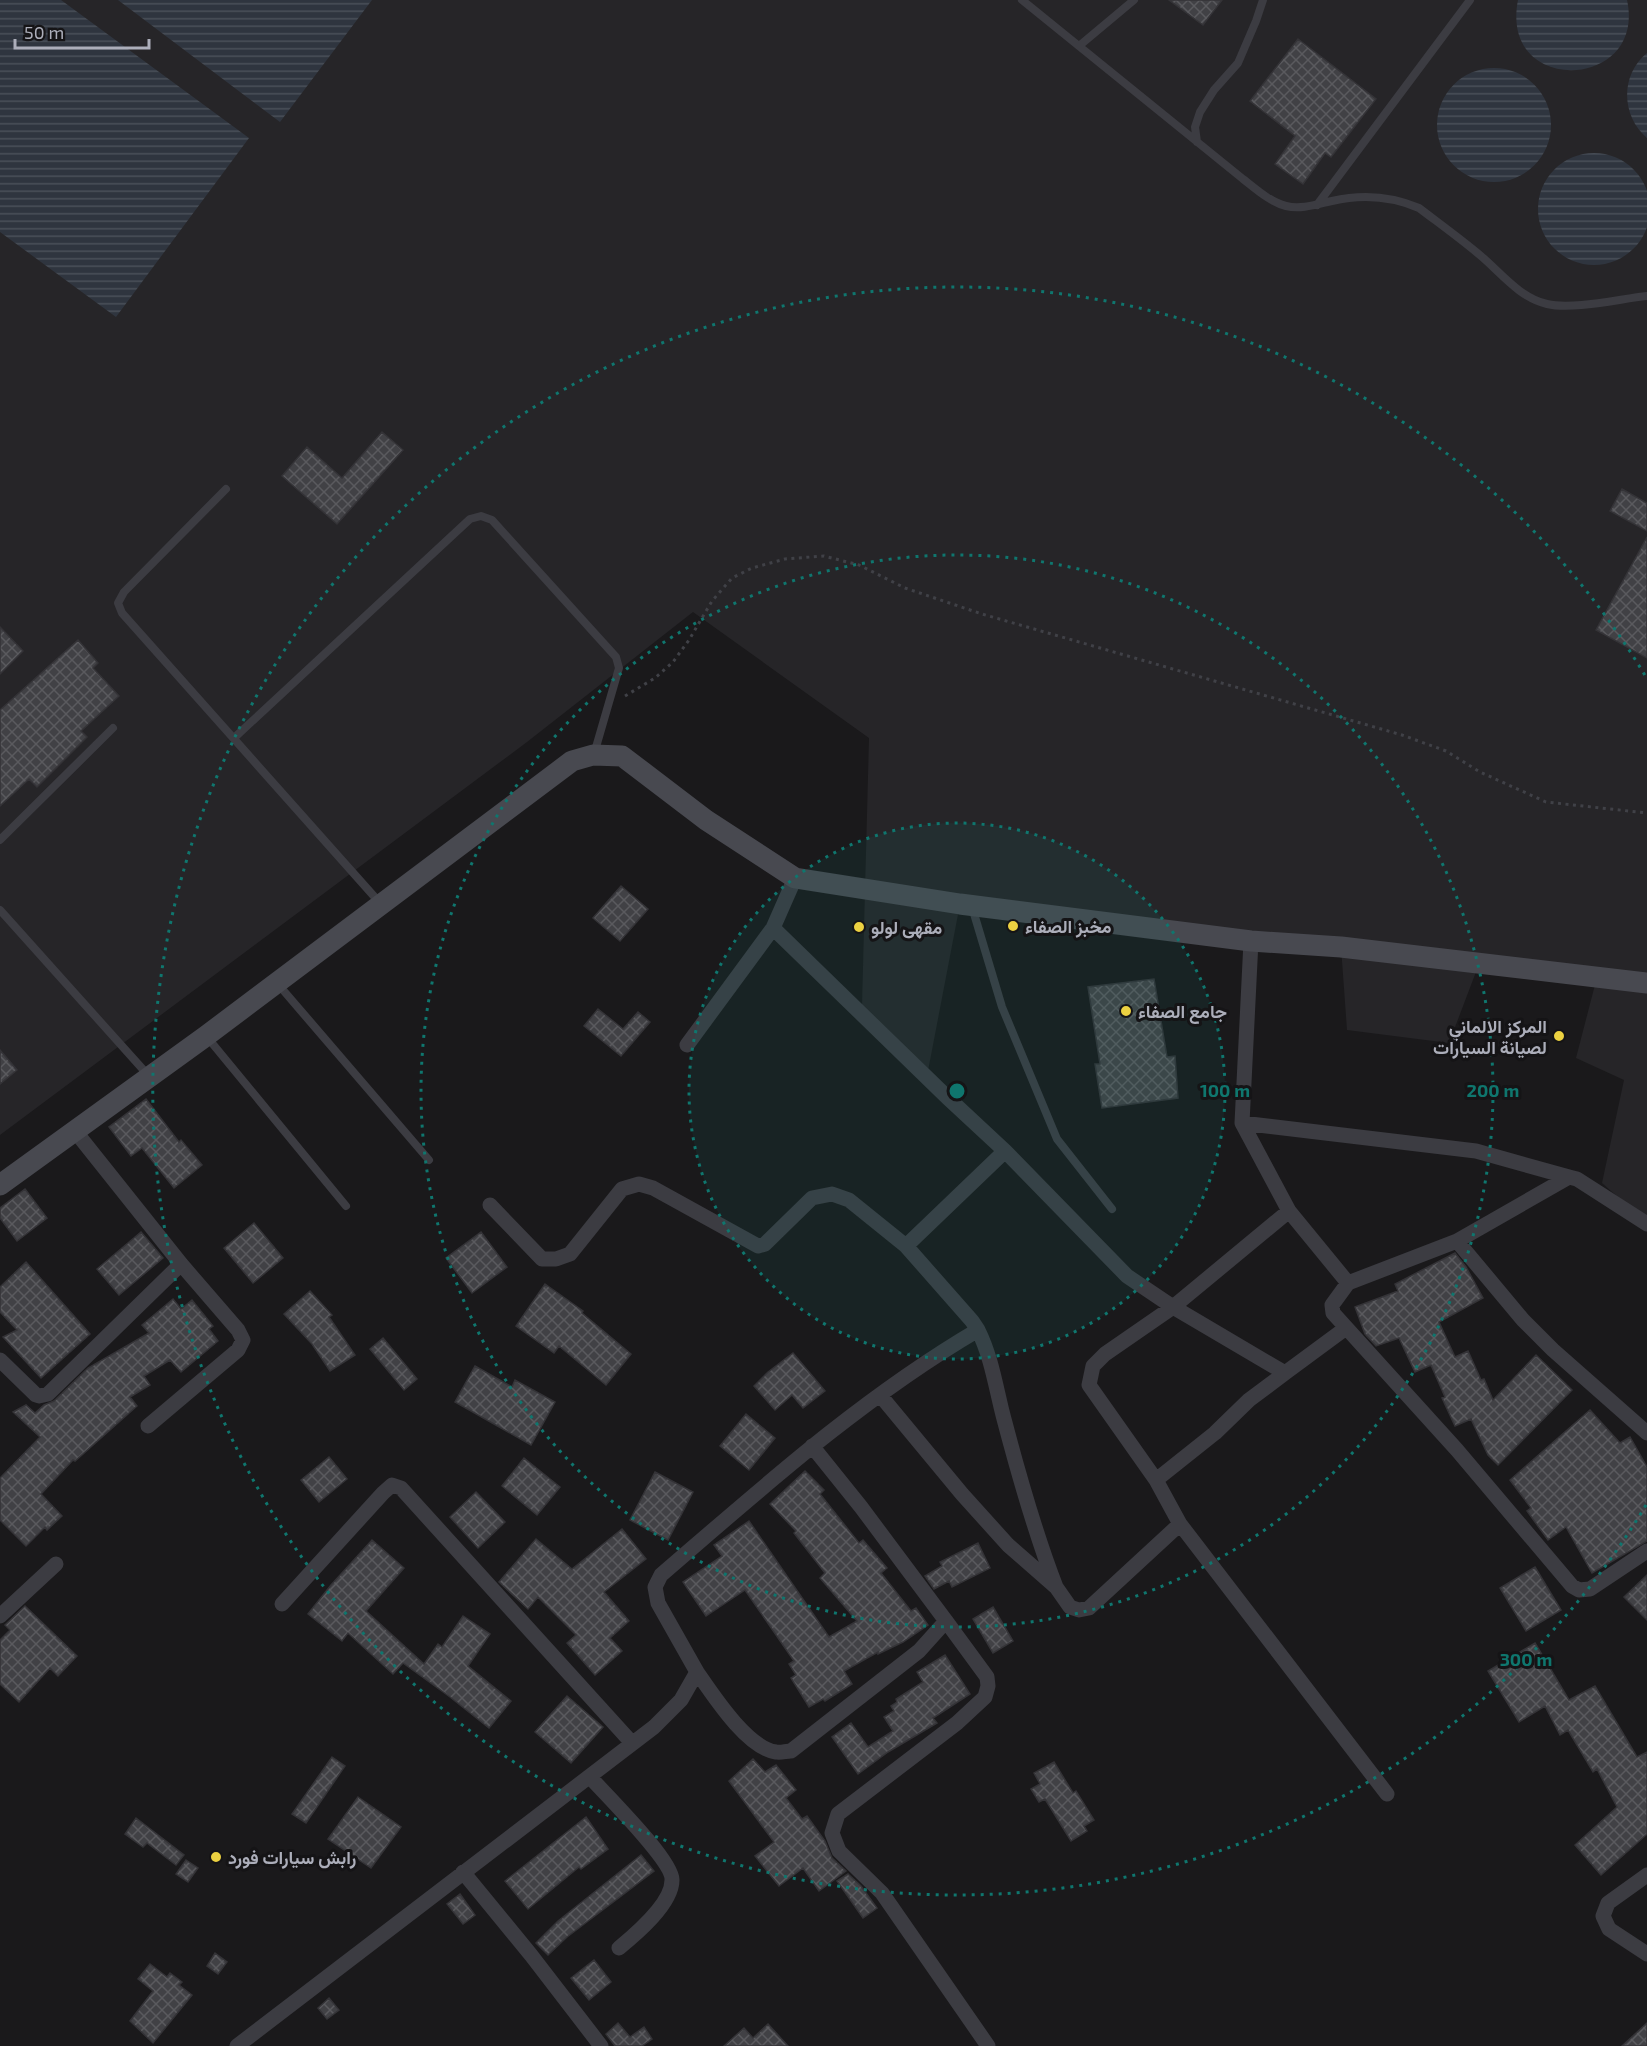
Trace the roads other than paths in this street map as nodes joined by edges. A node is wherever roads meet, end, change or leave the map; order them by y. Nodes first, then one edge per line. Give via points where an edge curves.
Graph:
1 (1022, 0) edge
2 (1134, 0) edge
3 (1263, 0) edge
4 (1470, 0) edge
5 (1079, 46) junction
6 (1197, 142) junction
7 (1317, 205) junction
8 (1647, 296) edge
9 (226, 489) dead end
10 (114, 728) dead end
11 (234, 738) junction
12 (593, 755) junction
13 (0, 840) edge
14 (795, 878) junction
15 (381, 904) junction
16 (972, 905) junction
17 (0, 910) edge
18 (773, 928) junction
19 (1251, 941) junction
20 (276, 982) junction
21 (1647, 983) edge
22 (206, 1036) junction
23 (687, 1045) dead end
24 (149, 1077) junction
25 (1242, 1123) junction
26 (75, 1131) junction
27 (1005, 1151) junction
28 (429, 1160) dead end
29 (1569, 1177) junction
30 (0, 1185) edge
31 (490, 1205) dead end
32 (346, 1206) dead end
33 (1112, 1209) dead end
34 (1289, 1211) junction
35 (1647, 1224) edge
36 (1458, 1241) junction
37 (906, 1246) junction
38 (181, 1264) junction
39 (1348, 1283) junction
40 (1173, 1307) junction
41 (1346, 1328) junction
42 (978, 1330) junction
43 (0, 1360) edge
44 (1285, 1372) junction
45 (880, 1395) junction
46 (148, 1426) dead end
47 (1647, 1433) edge
48 (812, 1446) junction
49 (1156, 1480) junction
50 (1180, 1524) junction
51 (1647, 1551) edge
52 (56, 1564) dead end
53 (1056, 1587) junction
54 (282, 1604) dead end
55 (0, 1616) edge
56 (946, 1622) junction
57 (697, 1672) junction
58 (632, 1743) junction
59 (590, 1777) junction
60 (1387, 1794) dead end
61 (463, 1872) junction
62 (1647, 1875) edge
63 (619, 1948) dead end
64 (1647, 1954) edge
65 (237, 2046) edge
66 (601, 2046) edge
67 (988, 2046) edge

1 - 5 lane
2 - 5 lane
3 - 6 lane via 1238,63 1200,112 1195,127
4 - 7 lane
5 - 6 lane
6 - 7 lane via 1268,198 1288,207
7 - 8 lane via 1359,196 1419,208 1518,290 1548,304
9 - 11 lane via 124,592 118,603 122,613
10 - 13 lane
11 - 12 lane via 470,519 481,516 492,520 616,657 618,668
11 - 15 lane
12 - 14 street via 622,756 706,820
12 - 15 street via 572,761
14 - 16 street
14 - 18 street
15 - 20 street
16 - 19 street
16 - 33 lane via 1002,1007 1053,1131
17 - 24 lane
18 - 23 street
18 - 27 street
19 - 21 street via 1341,947
19 - 25 street
20 - 22 street
20 - 28 lane
22 - 24 street
22 - 32 lane
24 - 26 street
25 - 29 street via 1476,1151
25 - 34 street
26 - 30 street
26 - 38 street
27 - 37 street
27 - 40 street via 1127,1276
29 - 35 street
29 - 36 street
31 - 37 street via 542,1259 570,1254 622,1189 639,1184 758,1246 765,1244 812,1198 832,1194 849,1200
34 - 39 street
34 - 40 street
36 - 39 street
36 - 47 street via 1523,1320
37 - 42 street
38 - 43 street via 48,1394 36,1395
38 - 46 street via 243,1340 238,1350
39 - 41 street via 1331,1310
40 - 44 street
40 - 49 street via 1105,1354 1093,1366 1089,1385
41 - 44 street
41 - 51 street via 1457,1450 1572,1586 1590,1589
42 - 45 street
42 - 53 street via 987,1347 1004,1419
44 - 49 street
45 - 48 street
45 - 53 street via 1008,1545
48 - 56 street
48 - 57 street via 661,1575 656,1587 658,1603
49 - 50 street
50 - 53 street via 1089,1608 1070,1607
50 - 60 street
52 - 55 street
54 - 58 street via 382,1493 392,1485 401,1488
56 - 57 street via 919,1651 791,1751 764,1748 742,1731
56 - 67 street via 987,1677 985,1697 838,1814 832,1833 839,1851 882,1893
57 - 58 street via 681,1700
58 - 59 street
59 - 61 street
59 - 63 street via 665,1861 672,1880 670,1892 650,1922
61 - 65 street
61 - 66 street
62 - 64 street via 1608,1903 1603,1916 1609,1929

